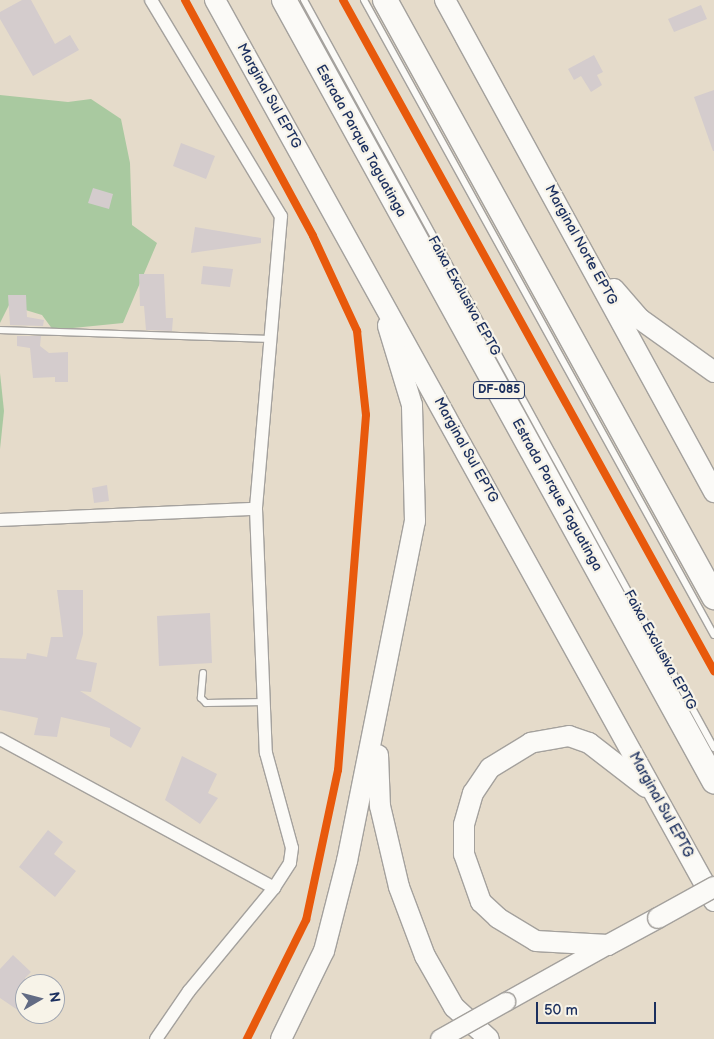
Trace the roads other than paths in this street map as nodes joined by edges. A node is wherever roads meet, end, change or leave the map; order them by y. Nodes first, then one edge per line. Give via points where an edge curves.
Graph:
1 (151, 0) edge
2 (216, 0) edge
3 (284, 0) edge
4 (304, 0) edge
5 (364, 0) edge
6 (385, 0) edge
7 (391, 0) edge
8 (445, 0) edge
9 (402, 31) junction
10 (593, 264) junction
11 (377, 288) junction
12 (0, 330) edge
13 (268, 339) junction
14 (714, 372) edge
15 (714, 492) edge
16 (256, 509) junction
17 (0, 520) edge
18 (714, 598) edge
19 (714, 635) edge
20 (203, 673) dead end
21 (265, 702) junction
22 (378, 726) junction
23 (0, 739) edge
24 (714, 748) edge
25 (714, 781) edge
26 (655, 795) junction
27 (714, 887) edge
28 (274, 888) junction
29 (714, 901) edge
30 (608, 945) junction
31 (156, 1039) edge
32 (281, 1039) edge
33 (440, 1039) edge
34 (489, 1039) edge

1 - 13 street via 281,216
2 - 11 main road, Marginal Sul EPTG
3 - 25 highway, Estrada Parque Taguatinga / DF-085
4 - 24 lane, Faixa Exclusiva EPTG
5 - 19 lane
6 - 9 highway
7 - 9 highway
8 - 10 main road, Marginal Norte EPTG
9 - 18 highway
10 - 14 main road via 640,319
10 - 15 main road, Marginal Norte EPTG
11 - 22 main road via 412,406 415,521
11 - 26 main road, Marginal Sul EPTG
12 - 13 lane
13 - 16 street
16 - 17 street
16 - 21 street
20 - 21 lane via 201,698 206,702
21 - 28 street via 271,783 292,848 290,863
22 - 32 main road via 324,951
22 - 34 main road via 380,806 399,887 425,956 454,1007
23 - 28 street
26 - 29 main road, Marginal Sul EPTG
26 - 30 main road via 589,743 569,736 554,737 509,752 490,768 473,793 464,825 464,854 481,902 498,918 536,941
27 - 30 main road, bridge
28 - 31 street via 189,991
30 - 33 main road, bridge

